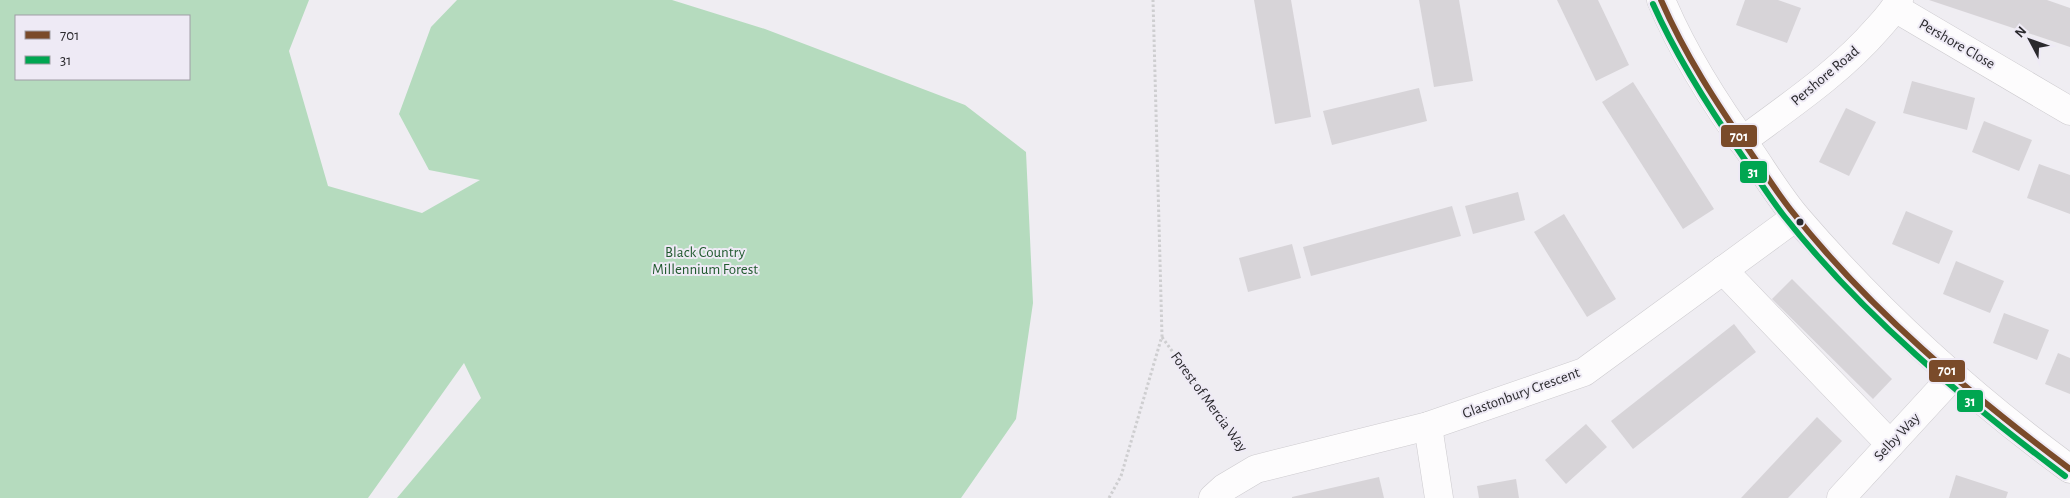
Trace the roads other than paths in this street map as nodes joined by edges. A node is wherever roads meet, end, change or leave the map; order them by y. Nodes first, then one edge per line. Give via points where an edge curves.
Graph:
1 (1661, 0) edge
2 (1897, 4) edge
3 (2070, 111) edge
4 (1742, 141) junction
5 (1796, 217) junction
6 (1724, 270) junction
7 (1953, 376) junction
8 (1428, 426) junction
9 (1890, 444) junction
10 (2070, 469) edge
11 (1212, 498) edge
12 (1439, 498) edge
13 (1841, 498) edge

1 - 4 street via 1709,92
2 - 3 street, Pershore Close
2 - 4 street, Pershore Road via 1869,39 1833,73
4 - 5 street
5 - 6 street, Glastonbury Crescent
5 - 7 street via 1870,296
6 - 8 street, Glastonbury Crescent via 1584,372
6 - 9 street
7 - 9 street, Selby Way
7 - 10 street via 2013,428
8 - 11 street, Glastonbury Crescent via 1256,468
8 - 12 street
9 - 13 street, Selby Way

